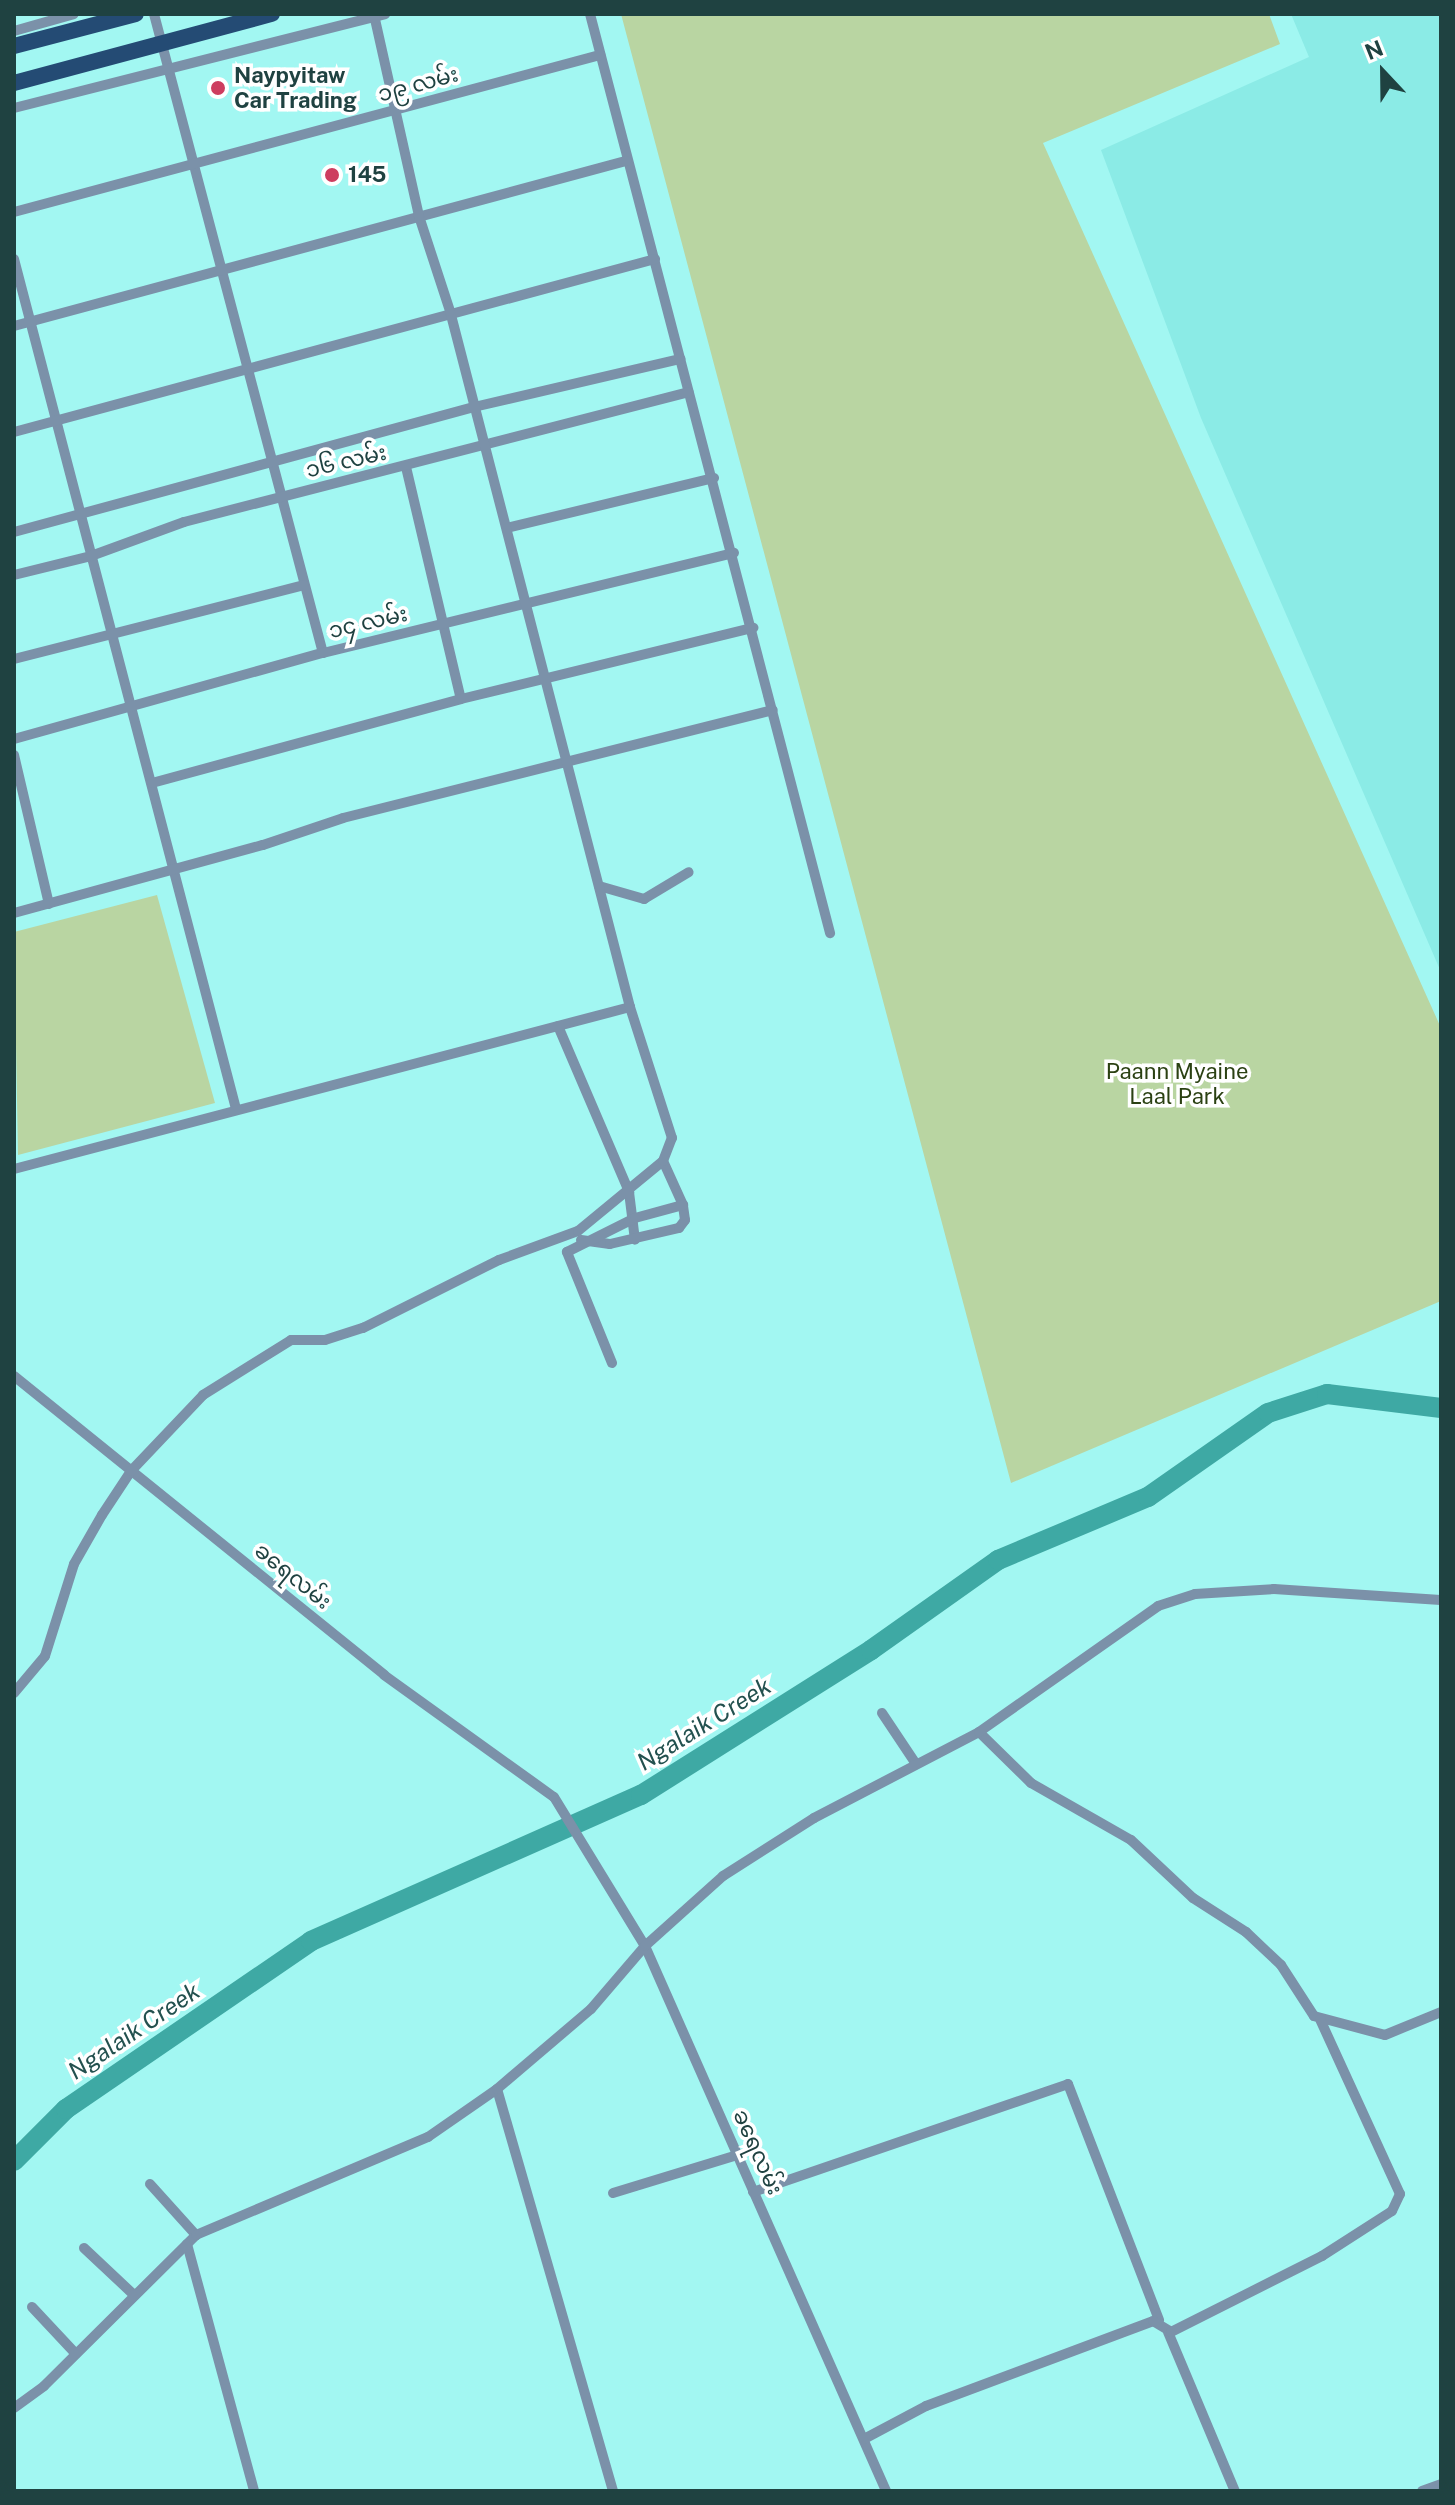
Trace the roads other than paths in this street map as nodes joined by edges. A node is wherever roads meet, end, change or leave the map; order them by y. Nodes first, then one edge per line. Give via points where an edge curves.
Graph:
1 (74, 14) edge
2 (136, 14) edge
3 (154, 14) edge
4 (272, 14) edge
5 (590, 14) edge
6 (377, 15) edge
7 (14, 31) edge
8 (161, 43) junction
9 (14, 46) edge
10 (600, 55) junction
11 (169, 69) junction
12 (14, 83) edge
13 (14, 108) edge
14 (393, 112) junction
15 (626, 161) junction
16 (194, 164) junction
17 (14, 212) edge
18 (419, 216) junction
19 (14, 259) edge
20 (655, 259) junction
21 (223, 266) junction
22 (450, 311) junction
23 (30, 322) junction
24 (14, 326) edge
25 (681, 359) junction
26 (250, 364) junction
27 (689, 392) junction
28 (474, 407) junction
29 (57, 421) junction
30 (14, 432) edge
31 (484, 445) junction
32 (274, 460) junction
33 (406, 467) junction
34 (714, 478) junction
35 (282, 496) junction
36 (80, 515) junction
37 (507, 528) junction
38 (14, 532) edge
39 (734, 553) junction
40 (91, 556) junction
41 (14, 575) edge
42 (304, 585) junction
43 (525, 605) junction
44 (446, 624) junction
45 (753, 628) junction
46 (111, 634) junction
47 (323, 653) junction
48 (14, 659) edge
49 (544, 680) junction
50 (461, 699) junction
51 (132, 709) junction
52 (773, 710) junction
53 (14, 739) edge
54 (14, 755) edge
55 (565, 761) junction
56 (152, 783) junction
57 (27, 814) junction
58 (14, 817) edge
59 (174, 868) junction
60 (689, 872) dead end
61 (599, 886) junction
62 (49, 904) junction
63 (14, 913) edge
64 (830, 933) dead end
65 (630, 1007) junction
66 (558, 1026) junction
67 (236, 1109) junction
68 (663, 1161) junction
69 (14, 1169) edge
70 (629, 1192) junction
71 (683, 1205) junction
72 (635, 1218) junction
73 (580, 1236) junction
74 (635, 1240) junction
75 (612, 1363) dead end
76 (14, 1376) edge
77 (131, 1471) junction
78 (1441, 1600) edge
79 (14, 1693) edge
80 (882, 1713) dead end
81 (979, 1732) junction
82 (916, 1764) junction
83 (645, 1946) junction
84 (1441, 2012) edge
85 (1320, 2019) junction
86 (497, 2089) junction
87 (737, 2155) junction
88 (150, 2184) dead end
89 (753, 2192) junction
90 (613, 2193) dead end
91 (196, 2235) junction
92 (187, 2244) junction
93 (84, 2248) dead end
94 (134, 2295) junction
95 (32, 2307) dead end
96 (1159, 2320) junction
97 (1168, 2332) junction
98 (76, 2354) junction
99 (15, 2405) edge
100 (864, 2439) junction
101 (1441, 2484) edge
102 (254, 2491) edge
103 (613, 2491) edge
104 (886, 2491) edge
105 (1235, 2491) edge
106 (1422, 2491) edge

1 - 7 street
2 - 9 main road
3 - 8 street
4 - 8 main road
5 - 10 street
6 - 11 street
6 - 14 street
8 - 11 street
8 - 12 main road
10 - 14 street, ၁၉ လမ်း
10 - 15 street
11 - 13 street
11 - 16 street
14 - 16 street, ၁၉ လမ်း
14 - 18 street
15 - 18 street
15 - 20 street
16 - 17 street, ၁၉ လမ်း
16 - 21 street
18 - 21 street
18 - 22 street
19 - 23 street
20 - 22 street
20 - 25 street
21 - 23 street
21 - 26 street
22 - 26 street
22 - 28 street
23 - 24 street
23 - 29 street
25 - 27 street
25 - 28 street
26 - 29 street
26 - 32 street
27 - 31 street, ၁၆ လမ်း
27 - 34 street
28 - 31 street
28 - 32 street
29 - 30 street
29 - 36 street
31 - 33 street, ၁၆ လမ်း
31 - 37 street
32 - 35 street
32 - 36 street
33 - 35 street, ၁၆ လမ်း
33 - 44 street
34 - 37 street
34 - 39 street
35 - 40 street, ၁၆ လမ်း via 184,522
35 - 42 street
36 - 38 street
36 - 40 street
37 - 43 street
39 - 43 street, ၁၄ လမ်း
39 - 45 street
40 - 41 street, ၁၆ လမ်း
40 - 46 street
42 - 46 street
42 - 47 street
43 - 44 street, ၁၄ လမ်း
43 - 49 street
44 - 47 street, ၁၄ လမ်း
44 - 50 street
45 - 49 street
45 - 52 street
46 - 48 street
46 - 51 street
47 - 51 street, ၁၄ လမ်း
49 - 50 street
49 - 55 street
50 - 56 street
51 - 53 street, ၁၄ လမ်း
51 - 56 street
52 - 55 street
52 - 64 street
54 - 57 street
55 - 59 street
55 - 61 street
56 - 59 street
57 - 58 street
57 - 62 street
59 - 62 street
59 - 67 street
60 - 61 street via 644,899
61 - 65 street
62 - 63 street
65 - 66 street
65 - 68 street via 672,1125
66 - 67 street
66 - 70 street
67 - 69 street
68 - 70 street
68 - 71 street
70 - 72 street
70 - 73 street
71 - 72 street
71 - 74 street via 685,1220 679,1228
72 - 73 street
72 - 74 street
73 - 74 street via 610,1244
73 - 75 street via 566,1256
73 - 77 street via 499,1260 363,1328 325,1340 291,1340 203,1395
76 - 77 street, ခရေလမ်း
77 - 79 street via 74,1564 45,1656
77 - 83 street, ခရေလမ်း via 384,1675 554,1797
78 - 81 street via 1274,1589 1173,1600
80 - 82 street
81 - 82 street
81 - 85 street via 1031,1783 1131,1840 1193,1898 1246,1932 1281,1965
82 - 83 street via 814,1818 723,1876
83 - 86 street via 591,2009
83 - 87 street, ခရေလမ်း
84 - 85 street via 1385,2035
85 - 97 street via 1391,2171 1400,2194 1397,2205 1322,2256
86 - 91 street via 401,2152
86 - 103 street
87 - 89 street, ခရေလမ်း
87 - 90 street
88 - 91 street
89 - 96 street via 1068,2084
89 - 100 street, ခရေလမ်း
91 - 92 street
92 - 94 street
92 - 102 street
93 - 94 street
94 - 98 street
95 - 98 street
96 - 97 street
96 - 100 street via 926,2406
97 - 105 street
98 - 99 street
100 - 104 street, ခရေလမ်း
101 - 106 street

